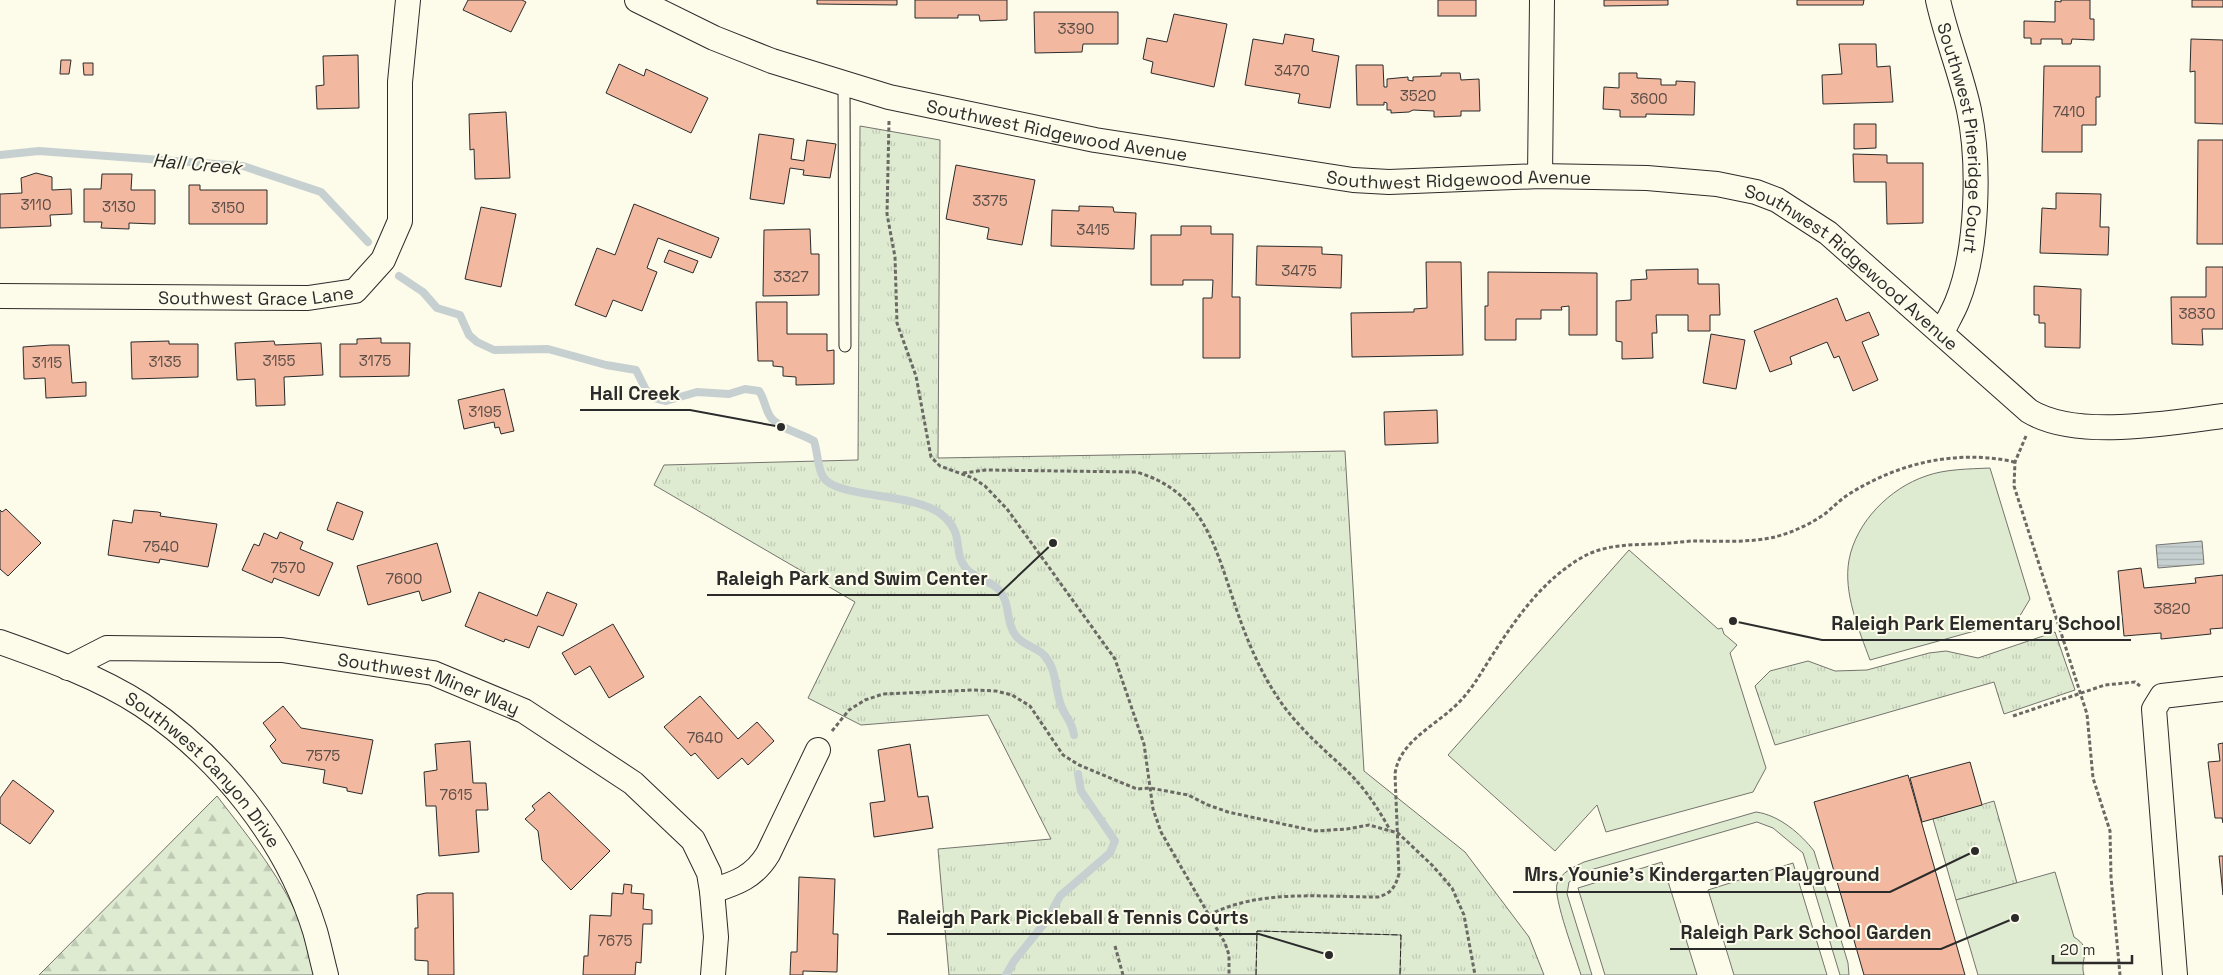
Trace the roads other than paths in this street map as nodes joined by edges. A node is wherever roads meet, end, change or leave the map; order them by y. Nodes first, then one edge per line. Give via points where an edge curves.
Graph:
1 (408, 0) edge
2 (637, 0) edge
3 (1542, 0) edge
4 (1938, 0) edge
5 (844, 84) junction
6 (1540, 176) junction
7 (0, 296) edge
8 (1942, 332) junction
9 (845, 346) dead end
10 (2223, 416) edge
11 (0, 642) edge
12 (68, 668) junction
13 (2223, 689) edge
14 (818, 750) road end
15 (712, 891) junction
16 (326, 975) edge
17 (713, 975) edge
18 (2175, 975) edge

1 - 7 street, Southwest Grace Lane via 400,82 400,221 383,260 355,291 308,298
2 - 5 street, Southwest Ridgewood Avenue via 714,38
3 - 6 street
4 - 8 street, Southwest Pineridge Court via 1969,110 1976,175 1968,257 1958,300
5 - 6 street, Southwest Ridgewood Avenue via 889,97 1095,140 1353,180 1388,182
5 - 9 lane
6 - 8 street, Southwest Ridgewood Avenue via 1648,178 1717,184 1777,200 1828,232
8 - 10 street, Southwest Ridgewood Avenue via 2029,412 2042,420 2071,426 2124,426
11 - 12 street, Southwest Canyon Drive
12 - 15 street, Southwest Miner Way via 107,648 282,650 433,672 524,711 633,783 693,840 709,873
12 - 16 street, Southwest Canyon Drive via 141,704 187,738 250,806 292,877 314,930
13 - 18 street via 2162,696 2154,709
14 - 15 street via 760,867 746,879
15 - 17 street, Southwest Miner Way via 716,938

